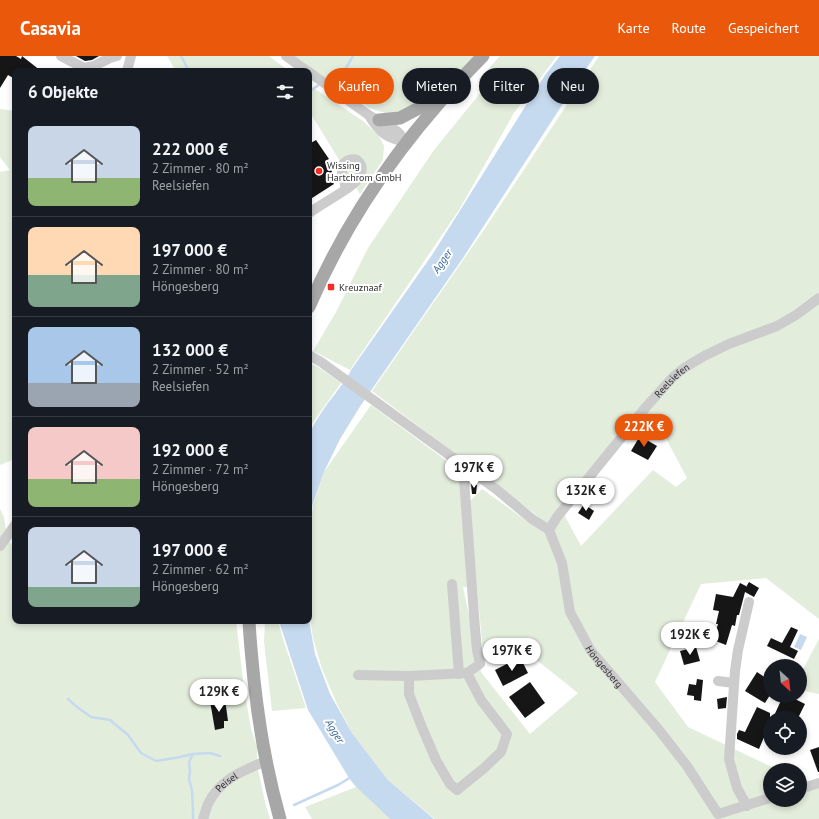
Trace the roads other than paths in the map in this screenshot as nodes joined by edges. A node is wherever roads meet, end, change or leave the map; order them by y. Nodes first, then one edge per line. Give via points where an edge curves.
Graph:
1 (61, 56) edge
2 (117, 56) edge
3 (127, 56) edge
4 (131, 56) edge
5 (286, 56) edge
6 (483, 56) edge
7 (128, 68) edge
8 (302, 68) edge
9 (471, 68) edge
10 (312, 75) edge
11 (425, 104) edge
12 (439, 104) edge
13 (375, 118) junction
14 (406, 142) junction
15 (343, 191) dead end
16 (312, 211) edge
17 (819, 298) edge
18 (312, 300) edge
19 (312, 357) edge
20 (463, 466) junction
21 (12, 529) edge
22 (549, 530) junction
23 (0, 546) edge
24 (452, 584) dead end
25 (749, 602) dead end
26 (249, 624) edge
27 (463, 673) junction
28 (358, 675) dead end
29 (409, 676) junction
30 (718, 681) dead end
31 (734, 682) junction
32 (266, 761) junction
33 (817, 784) edge
34 (807, 787) edge
35 (763, 800) edge
36 (747, 806) junction
37 (203, 819) edge
38 (280, 819) edge

1 - 2 street via 84,68
3 - 4 street
4 - 7 street
5 - 8 street
6 - 9 main road
10 - 13 street
11 - 13 main road via 400,118
12 - 14 main road
13 - 14 street via 390,126
14 - 18 main road via 351,223
15 - 16 street
17 - 22 street, Reelsiefen via 777,326 704,356 673,377 646,407
19 - 20 street
20 - 22 street
20 - 27 street via 480,664
21 - 23 street
22 - 36 street, Höngesberg via 562,563 570,612 591,652 664,736 718,814
24 - 27 street
25 - 31 street
26 - 32 main road via 256,705
27 - 29 street
27 - 29 street via 507,734 501,752 457,790 450,784 436,760 421,725 409,694
28 - 29 street
30 - 31 street
31 - 36 street via 729,759 737,788
32 - 37 street, Peisel via 232,776 219,787 208,804
32 - 38 main road
33 - 34 street
35 - 36 street, Höngesberg

